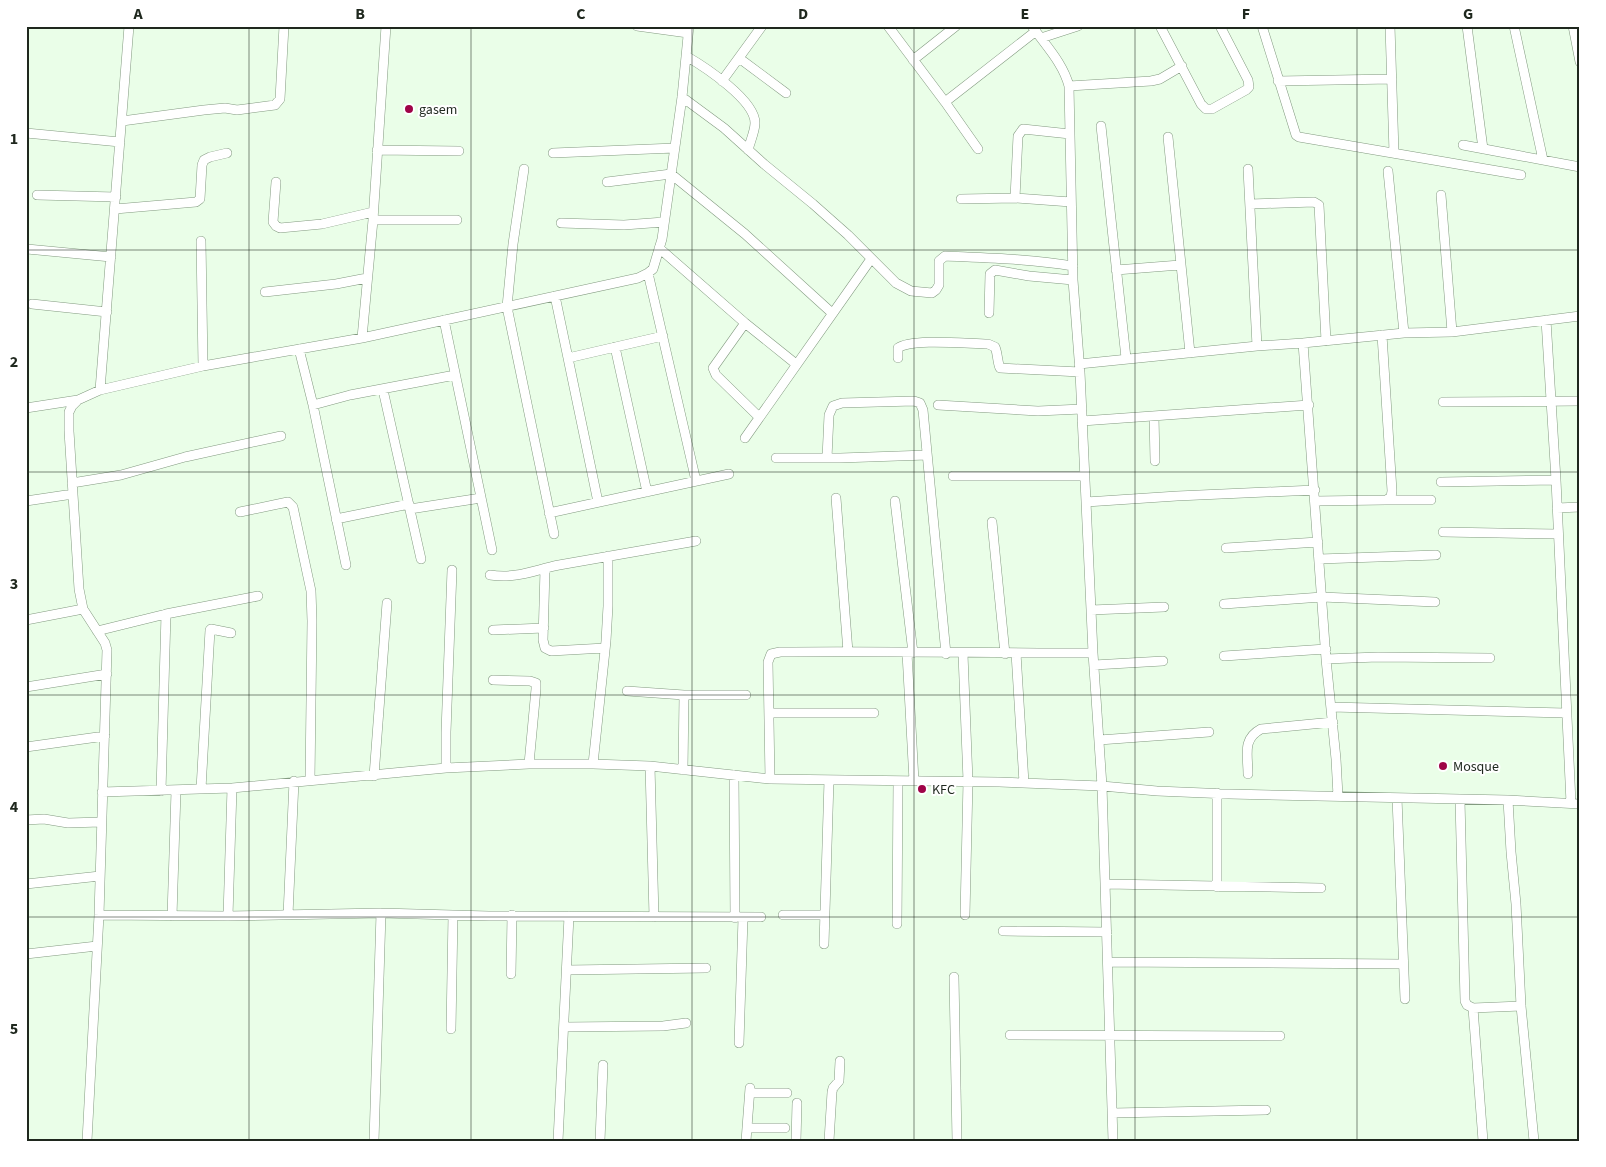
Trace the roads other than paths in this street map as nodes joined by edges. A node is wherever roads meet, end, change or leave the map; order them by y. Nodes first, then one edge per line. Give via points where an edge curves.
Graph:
1 (129, 26) edge
2 (284, 26) edge
3 (386, 26) edge
4 (637, 26) edge
5 (762, 26) edge
6 (888, 26) edge
7 (956, 26) edge
8 (1078, 26) edge
9 (1160, 26) edge
10 (1220, 26) edge
11 (1262, 26) edge
12 (1390, 26) edge
13 (1467, 26) edge
14 (1514, 26) edge
15 (1573, 26) edge
16 (689, 30) edge
17 (1036, 32) edge
18 (686, 56) junction
19 (739, 58) junction
20 (913, 60) junction
21 (1580, 62) edge
22 (1182, 66) junction
23 (1392, 79) junction
24 (722, 81) junction
25 (1278, 81) junction
26 (1069, 86) junction
27 (786, 93) dead end
28 (682, 97) junction
29 (945, 102) junction
30 (122, 121) junction
31 (1101, 126) dead end
32 (26, 133) edge
33 (1070, 134) junction
34 (1168, 137) dead end
35 (120, 142) junction
36 (1462, 145) dead end
37 (675, 148) junction
38 (978, 149) dead end
39 (1483, 149) junction
40 (377, 150) junction
41 (748, 150) junction
42 (459, 151) dead end
43 (227, 153) dead end
44 (553, 153) dead end
45 (1394, 153) junction
46 (1543, 160) junction
47 (1580, 166) edge
48 (524, 169) dead end
49 (1248, 169) dead end
50 (1388, 171) dead end
51 (672, 174) junction
52 (1521, 175) dead end
53 (276, 182) dead end
54 (607, 182) dead end
55 (37, 195) dead end
56 (1441, 195) dead end
57 (116, 198) junction
58 (1015, 198) junction
59 (961, 199) dead end
60 (1072, 202) junction
61 (1250, 204) junction
62 (115, 209) junction
63 (373, 216) junction
64 (457, 220) dead end
65 (664, 222) junction
66 (561, 223) dead end
67 (201, 241) dead end
68 (660, 248) junction
69 (27, 249) edge
70 (111, 257) junction
71 (871, 258) junction
72 (1180, 265) junction
73 (1073, 266) junction
74 (1116, 270) junction
75 (648, 273) junction
76 (367, 278) junction
77 (1073, 280) junction
78 (265, 292) dead end
79 (554, 296) junction
80 (32, 304) dead end
81 (507, 307) junction
82 (107, 312) junction
83 (832, 313) junction
84 (990, 313) dead end
85 (1580, 316) edge
86 (444, 320) junction
87 (1546, 320) junction
88 (745, 323) junction
89 (1452, 332) junction
90 (1404, 333) junction
91 (1382, 335) junction
92 (663, 336) junction
93 (362, 338) junction
94 (1326, 341) junction
95 (1303, 343) junction
96 (1257, 346) junction
97 (615, 347) junction
98 (299, 349) junction
99 (1190, 352) junction
100 (568, 358) junction
101 (898, 358) dead end
102 (1126, 358) junction
103 (796, 364) junction
104 (203, 366) junction
105 (1080, 368) junction
106 (455, 375) junction
107 (100, 390) junction
108 (383, 390) junction
109 (78, 400) junction
110 (1550, 401) junction
111 (1580, 401) edge
112 (1443, 402) dead end
113 (313, 405) junction
114 (938, 405) dead end
115 (1309, 405) junction
116 (26, 408) edge
117 (1082, 409) junction
118 (759, 416) junction
119 (1154, 416) junction
120 (1082, 421) junction
121 (281, 436) dead end
122 (745, 438) dead end
123 (927, 455) junction
124 (776, 458) dead end
125 (827, 458) junction
126 (1155, 461) dead end
127 (729, 474) dead end
128 (954, 476) dead end
129 (1085, 476) junction
130 (1556, 480) junction
131 (696, 481) junction
132 (1441, 482) dead end
133 (72, 483) junction
134 (1315, 490) junction
135 (647, 492) junction
136 (73, 494) junction
137 (481, 498) junction
138 (836, 498) dead end
139 (26, 500) edge
140 (1386, 500) junction
141 (1431, 500) dead end
142 (895, 501) dead end
143 (1315, 501) junction
144 (598, 502) junction
145 (1086, 502) junction
146 (409, 506) junction
147 (1580, 507) edge
148 (1557, 508) junction
149 (240, 512) dead end
150 (549, 513) junction
151 (336, 519) junction
152 (992, 522) dead end
153 (1443, 532) dead end
154 (554, 534) dead end
155 (1558, 534) junction
156 (696, 541) dead end
157 (1318, 542) junction
158 (1226, 548) dead end
159 (492, 550) dead end
160 (1436, 555) dead end
161 (608, 556) junction
162 (421, 559) dead end
163 (1319, 559) junction
164 (346, 565) dead end
165 (545, 569) junction
166 (452, 570) dead end
167 (490, 575) dead end
168 (258, 596) dead end
169 (1322, 597) junction
170 (1435, 602) dead end
171 (387, 603) dead end
172 (1224, 604) dead end
173 (1164, 608) dead end
174 (83, 609) junction
175 (1091, 610) junction
176 (166, 614) junction
177 (26, 620) edge
178 (544, 628) junction
179 (493, 630) dead end
180 (98, 631) junction
181 (230, 633) dead end
182 (605, 648) junction
183 (848, 652) junction
184 (910, 653) junction
185 (1016, 653) junction
186 (1093, 653) junction
187 (946, 654) junction
188 (963, 654) junction
189 (1005, 654) junction
190 (1326, 654) junction
191 (1224, 656) dead end
192 (1490, 658) dead end
193 (1163, 661) dead end
194 (1094, 665) junction
195 (107, 674) junction
196 (493, 680) dead end
197 (26, 687) edge
198 (627, 691) dead end
199 (684, 695) junction
200 (746, 696) dead end
201 (1331, 707) junction
202 (769, 713) junction
203 (874, 713) dead end
204 (1566, 713) junction
205 (1332, 722) junction
206 (1209, 732) dead end
207 (105, 736) junction
208 (1099, 740) junction
209 (26, 747) edge
210 (529, 764) junction
211 (593, 764) junction
212 (650, 766) junction
213 (446, 768) junction
214 (683, 770) junction
215 (1248, 774) dead end
216 (734, 775) junction
217 (374, 776) junction
218 (770, 779) junction
219 (310, 780) junction
220 (829, 780) junction
221 (294, 781) junction
222 (898, 781) junction
223 (914, 781) junction
224 (968, 781) junction
225 (1024, 783) junction
226 (1102, 786) junction
227 (232, 788) junction
228 (201, 789) junction
229 (161, 791) junction
230 (176, 791) junction
231 (102, 792) junction
232 (1217, 793) junction
233 (1338, 796) junction
234 (1397, 798) junction
235 (1460, 800) junction
236 (1508, 800) junction
237 (1576, 804) edge
238 (26, 820) edge
239 (101, 822) junction
240 (100, 876) junction
241 (26, 884) edge
242 (1106, 884) junction
243 (1217, 886) junction
244 (1321, 888) dead end
245 (381, 913) junction
246 (825, 914) junction
247 (99, 915) junction
248 (288, 915) junction
249 (453, 915) junction
250 (783, 915) dead end
251 (965, 915) dead end
252 (172, 916) junction
253 (228, 916) junction
254 (512, 916) junction
255 (569, 916) junction
256 (654, 917) junction
257 (761, 917) dead end
258 (739, 918) junction
259 (897, 924) dead end
260 (1003, 931) dead end
261 (1107, 932) junction
262 (824, 944) dead end
263 (97, 946) junction
264 (26, 954) edge
265 (1108, 962) junction
266 (1403, 964) junction
267 (706, 968) dead end
268 (567, 970) junction
269 (511, 974) dead end
270 (954, 977) dead end
271 (1405, 999) dead end
272 (1521, 1006) junction
273 (1474, 1008) junction
274 (686, 1023) dead end
275 (564, 1027) junction
276 (452, 1029) dead end
277 (1010, 1035) dead end
278 (1108, 1035) junction
279 (1280, 1036) dead end
280 (739, 1043) dead end
281 (840, 1060) dead end
282 (603, 1065) dead end
283 (786, 1093) dead end
284 (797, 1103) dead end
285 (1266, 1110) dead end
286 (1112, 1113) junction
287 (747, 1128) junction
288 (785, 1128) dead end
289 (87, 1141) edge
290 (374, 1141) edge
291 (558, 1141) edge
292 (600, 1141) edge
293 (746, 1141) edge
294 (796, 1141) edge
295 (829, 1141) edge
296 (957, 1141) edge
297 (1113, 1141) edge
298 (1483, 1141) edge
299 (1534, 1141) edge

1 - 30 street
2 - 30 street via 280,99 275,105 238,110 211,109
3 - 40 street
4 - 16 street
5 - 19 street
6 - 20 street
7 - 20 street
8 - 17 street
9 - 22 street
10 - 22 street via 1248,80 1246,90 1212,109 1206,109
11 - 25 street
12 - 23 street
13 - 39 street
14 - 46 street
15 - 21 street
16 - 18 street
17 - 26 street via 1060,63
17 - 29 street
18 - 24 street
18 - 28 street
19 - 24 street
19 - 27 street
20 - 29 street
22 - 26 street via 1152,81
23 - 25 street
23 - 45 street
24 - 41 street via 752,111 755,124
25 - 45 street via 1299,137
26 - 33 street
28 - 37 street
28 - 41 street
29 - 38 street
30 - 35 street
31 - 74 street
32 - 35 street
33 - 58 street via 1023,129 1018,136
33 - 60 street
34 - 72 street
35 - 57 street
36 - 39 street
37 - 44 street
37 - 51 street
39 - 46 street
40 - 42 street
40 - 63 street
41 - 71 street
43 - 62 street via 204,160 200,199 196,202
45 - 52 street
46 - 47 street
48 - 81 street
49 - 61 street
50 - 90 street
51 - 54 street
51 - 65 street
51 - 83 street via 745,234
53 - 63 street via 273,222 280,228
55 - 57 street
56 - 89 street
57 - 62 street
58 - 59 street
58 - 60 street
60 - 73 street
61 - 94 street via 1310,202 1319,205
61 - 96 street
62 - 70 street
63 - 64 street
63 - 76 street
65 - 66 street via 624,225
65 - 68 street
67 - 104 street
68 - 75 street
68 - 88 street
69 - 70 street
70 - 82 street
71 - 73 street via 896,283 910,291 932,293 939,285 939,261 945,256
71 - 83 street
72 - 74 street
72 - 99 street
73 - 77 street
74 - 102 street
75 - 79 street
75 - 92 street
76 - 78 street
76 - 93 street
77 - 84 street via 995,270 988,280
77 - 105 street
79 - 81 street
79 - 100 street
80 - 82 street
81 - 86 street
81 - 150 street
82 - 107 street
83 - 103 street
85 - 87 street
86 - 93 street
86 - 106 street
87 - 89 street
87 - 110 street
88 - 103 street
88 - 118 street via 713,368 716,375
89 - 90 street
90 - 91 street
91 - 94 street
91 - 140 street via 1392,491
92 - 97 street
92 - 131 street
93 - 98 street
94 - 95 street
95 - 96 street
95 - 115 street
96 - 99 street
97 - 100 street
97 - 135 street
98 - 104 street
98 - 113 street
99 - 102 street
100 - 144 street
101 - 105 street via 898,348 903,344 988,344 998,353 1000,368
102 - 105 street
103 - 118 street
104 - 107 street
105 - 117 street
106 - 108 street
106 - 137 street
107 - 109 street
108 - 113 street
108 - 146 street
109 - 116 street
109 - 133 street via 69,412
110 - 111 street
110 - 112 street
110 - 130 street
113 - 151 street
114 - 117 street via 1038,411
115 - 119 street
115 - 134 street
117 - 120 street
118 - 122 street
119 - 120 street
119 - 126 street
120 - 129 street
121 - 133 street via 121,475
123 - 125 street
123 - 125 street via 920,403 842,403 834,406 829,415
123 - 187 street
124 - 125 street
127 - 131 street
128 - 129 street
129 - 145 street
130 - 132 street
130 - 148 street
131 - 135 street
133 - 136 street
134 - 143 street
134 - 145 street
135 - 144 street
136 - 139 street
136 - 174 street
137 - 146 street
137 - 159 street
138 - 183 street
140 - 141 street
140 - 143 street
142 - 184 street
143 - 157 street
144 - 150 street
145 - 175 street
146 - 151 street
146 - 162 street
147 - 148 street
148 - 155 street
149 - 219 street via 288,502 293,507 311,590
150 - 154 street
151 - 164 street
152 - 189 street
153 - 155 street
155 - 204 street
156 - 161 street
157 - 158 street
157 - 163 street
160 - 163 street
161 - 165 street
161 - 182 street
163 - 169 street
165 - 167 street via 518,576
165 - 178 street
166 - 213 street
168 - 176 street
169 - 170 street
169 - 172 street
169 - 190 street
171 - 217 street
173 - 175 street
174 - 177 street
174 - 180 street
175 - 186 street
176 - 180 street
176 - 229 street
178 - 179 street
178 - 182 street via 544,648 551,651
180 - 195 street via 107,650
181 - 228 street via 210,630
182 - 211 street
183 - 184 street
183 - 202 street via 771,654 768,662
184 - 187 street
184 - 223 street
185 - 186 street
185 - 189 street
185 - 225 street
186 - 194 street
187 - 188 street
188 - 189 street
188 - 224 street
190 - 191 street
190 - 192 street
190 - 201 street
193 - 194 street
194 - 208 street
195 - 197 street
195 - 207 street
196 - 210 street via 536,683
198 - 199 street
199 - 200 street
199 - 214 street
201 - 204 street
201 - 205 street
202 - 203 street
202 - 218 street
204 - 237 street
205 - 215 street via 1260,729 1248,741
205 - 233 street
206 - 208 street
207 - 209 street
207 - 231 street
208 - 226 street
210 - 211 street
210 - 213 street
211 - 212 street
212 - 214 street
212 - 256 street
213 - 217 street
214 - 216 street
216 - 218 street
216 - 258 street
217 - 219 street
218 - 220 street
219 - 221 street
220 - 222 street
220 - 246 street
221 - 227 street
221 - 248 street
222 - 223 street
222 - 259 street
223 - 224 street
224 - 225 street
224 - 251 street
225 - 226 street
226 - 232 street
226 - 242 street
227 - 228 street
227 - 253 street
228 - 230 street
229 - 230 street
229 - 231 street
230 - 252 street
231 - 239 street
232 - 233 street
232 - 243 street
233 - 234 street
234 - 235 street
234 - 266 street
235 - 236 street
235 - 273 street via 1465,1001
236 - 237 street
236 - 272 street
238 - 239 street
239 - 240 street
240 - 241 street
240 - 247 street
242 - 243 street
242 - 261 street
243 - 244 street
245 - 248 street
245 - 249 street
245 - 290 street
246 - 250 street
246 - 262 street
247 - 252 street
247 - 263 street
248 - 253 street
249 - 254 street
249 - 276 street
252 - 253 street
254 - 255 street
254 - 269 street
255 - 256 street
255 - 268 street
256 - 258 street
257 - 258 street
258 - 280 street
260 - 261 street
261 - 265 street
263 - 264 street
263 - 289 street
265 - 266 street
265 - 278 street
266 - 271 street
267 - 268 street
268 - 275 street
270 - 296 street
272 - 273 street
272 - 299 street
273 - 298 street
274 - 275 street
275 - 291 street
277 - 278 street
278 - 279 street
278 - 286 street
281 - 295 street via 839,1081 832,1092
282 - 292 street
283 - 287 street via 750,1090
284 - 294 street
285 - 286 street
286 - 297 street
287 - 288 street
287 - 293 street

